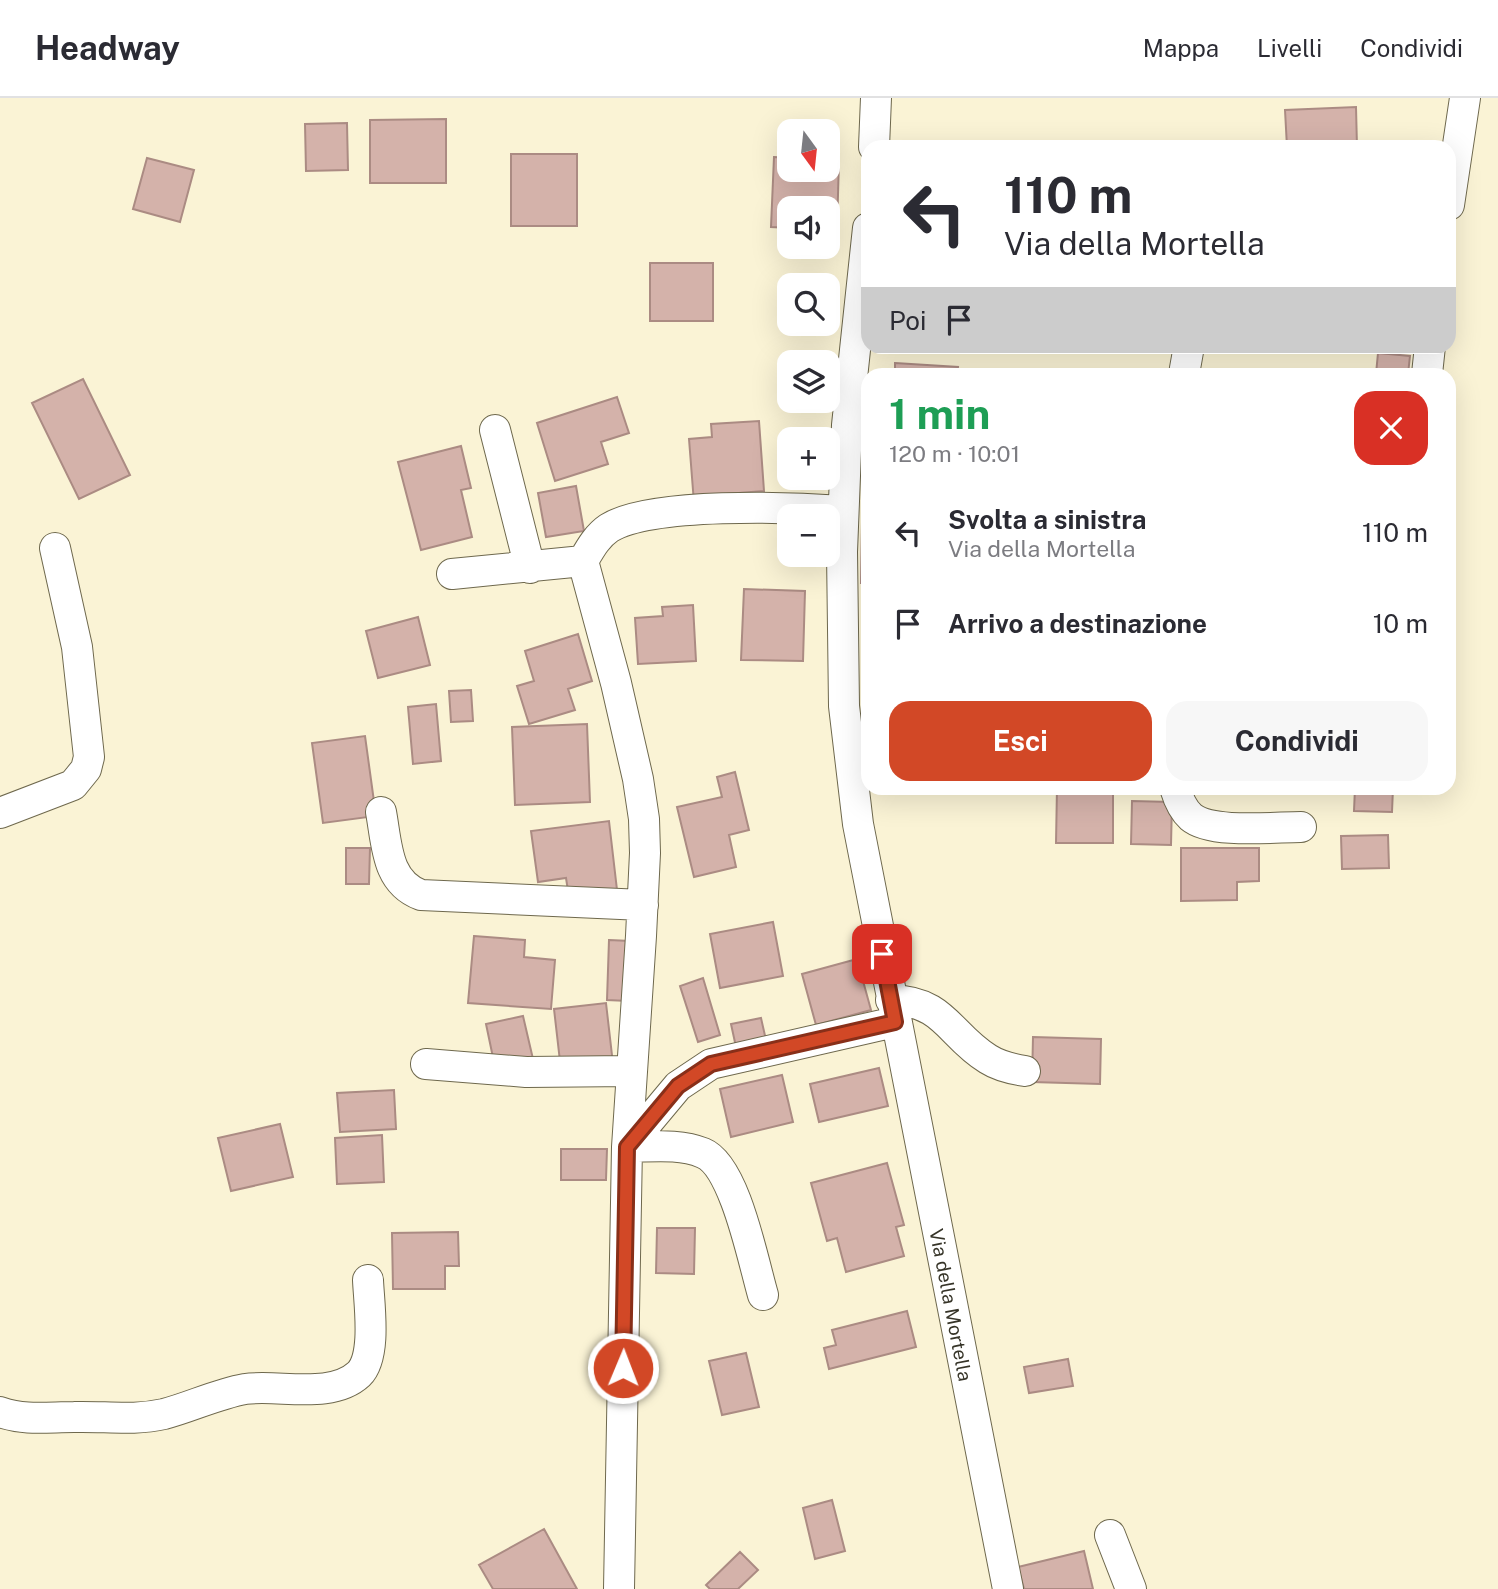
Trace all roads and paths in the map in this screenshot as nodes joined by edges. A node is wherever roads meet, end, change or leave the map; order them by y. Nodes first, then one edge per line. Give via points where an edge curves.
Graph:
1 (876, 98) edge
2 (1465, 98) edge
3 (874, 140) edge
4 (1456, 158) edge
5 (861, 286) edge
6 (495, 430) dead end
7 (857, 464) edge
8 (843, 511) junction
9 (55, 548) dead end
10 (583, 561) junction
11 (530, 569) junction
12 (452, 574) dead end
13 (856, 708) edge
14 (1178, 795) edge
15 (381, 812) dead end
16 (0, 813) edge
17 (1301, 827) dead end
18 (643, 905) junction
19 (893, 1011) junction
20 (426, 1064) dead end
21 (631, 1071) junction
22 (1025, 1071) dead end
23 (627, 1147) junction
24 (368, 1280) dead end
25 (763, 1295) dead end
26 (0, 1412) edge
27 (1110, 1535) dead end
28 (619, 1589) edge
29 (1008, 1589) edge
30 (1131, 1589) edge

1 - 3 street
2 - 4 street
5 - 7 street, Via della Mortella via 853,352
6 - 11 street
7 - 8 street, Via della Mortella
8 - 10 street via 699,510 637,518 607,530
8 - 13 street, Via della Mortella
9 - 16 street via 78,647 89,757 73,785
10 - 11 street
10 - 18 street via 642,800
11 - 12 street
13 - 19 street, Via della Mortella via 858,824
14 - 17 street via 1185,810 1204,824
15 - 18 street via 391,868 401,884 421,895
18 - 21 street
19 - 22 street via 907,1000 926,1006 987,1059
19 - 23 street via 711,1064 678,1086
19 - 29 street, Via della Mortella
20 - 21 street via 526,1072
21 - 23 street
23 - 25 street via 684,1148 717,1163 731,1189
23 - 28 street
24 - 26 street via 368,1354 362,1369 346,1382 317,1388 243,1390 167,1413 126,1419 36,1418
27 - 30 street

